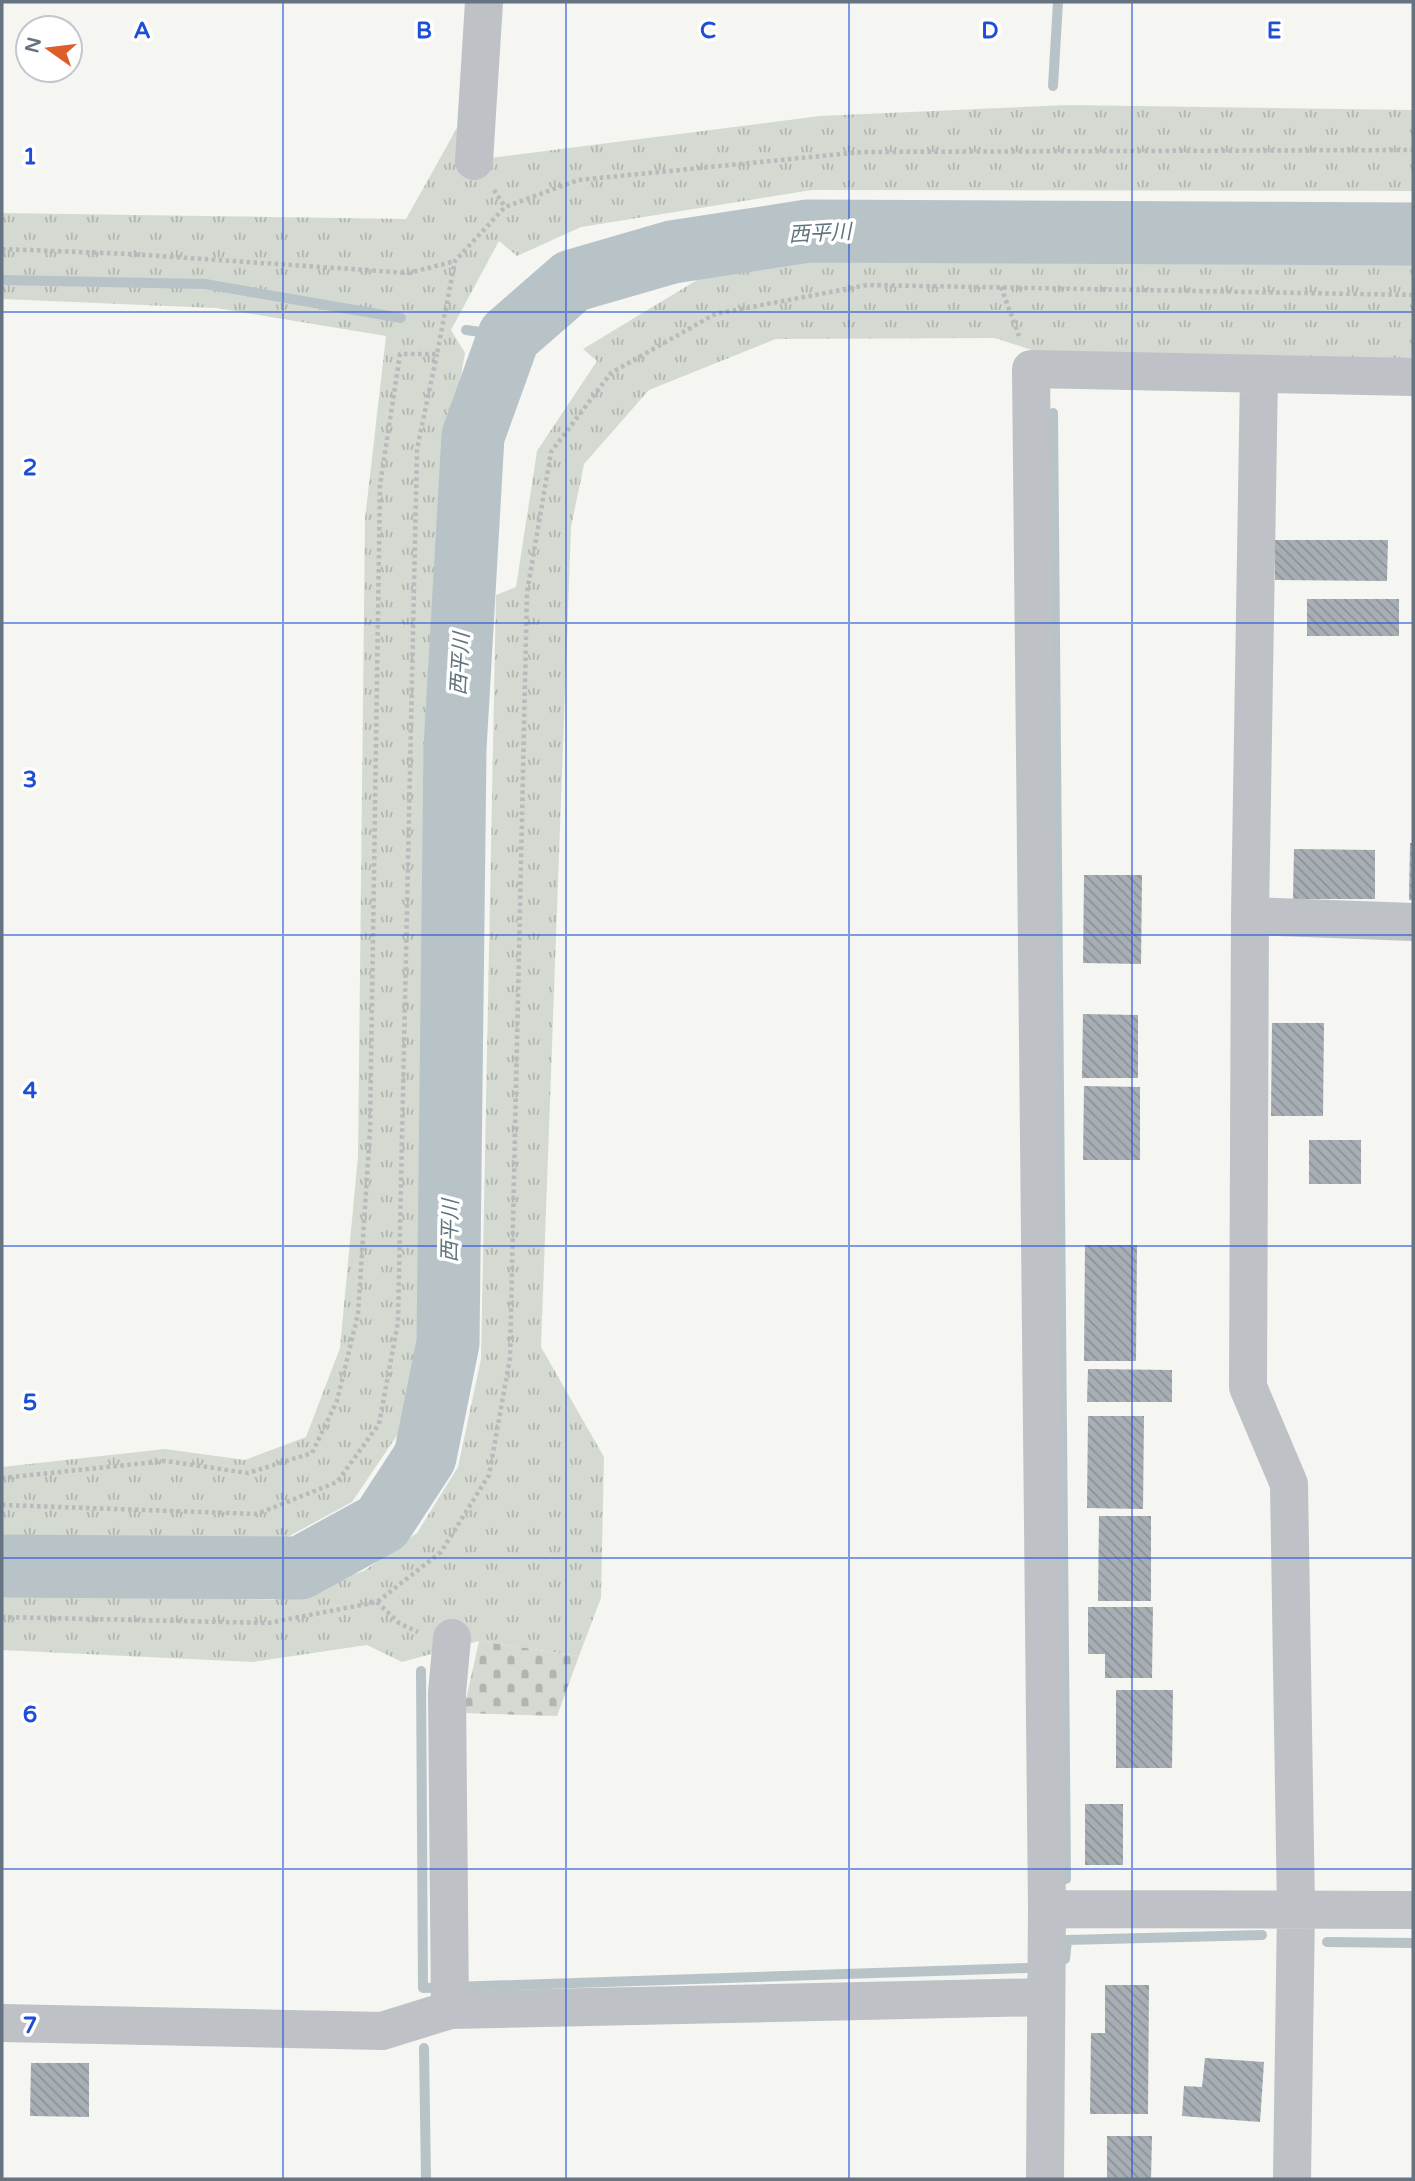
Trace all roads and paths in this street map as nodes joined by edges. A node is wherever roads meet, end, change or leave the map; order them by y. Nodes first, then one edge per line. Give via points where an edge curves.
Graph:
1 (484, 2) edge
2 (1413, 150) edge
3 (474, 161) dead end
4 (2, 249) edge
5 (455, 261) junction
6 (1001, 287) junction
7 (1413, 295) edge
8 (437, 354) junction
9 (1031, 369) junction
10 (1259, 374) junction
11 (1413, 376) edge
12 (1250, 916) junction
13 (1413, 922) edge
14 (2, 1478) edge
15 (2, 1505) edge
16 (377, 1602) junction
17 (2, 1617) edge
18 (452, 1638) joint
19 (1047, 1909) junction
20 (1296, 1909) junction
21 (1413, 1910) edge
22 (1046, 1997) junction
23 (450, 2010) junction
24 (2, 2023) edge
25 (1045, 2179) edge
26 (1292, 2179) edge

1 - 3 street
2 - 5 path via 862,152 578,180 505,207
4 - 5 path via 409,273
5 - 8 path
6 - 7 path
6 - 9 path
6 - 16 path via 867,285 715,314 611,373 551,452 527,592 510,1358 489,1475 441,1552
8 - 14 path via 400,354 380,485 370,1131 358,1314 337,1401 312,1453 248,1474 165,1461
8 - 15 path via 417,449 398,1322 379,1424 337,1482 257,1514
9 - 10 street
9 - 19 street
10 - 11 street
10 - 12 street
12 - 13 street
12 - 20 street via 1248,1387 1289,1484
16 - 17 path via 268,1623
16 - 18 path via 399,1623 424,1635 443,1629
18 - 23 street via 446,1693
19 - 20 street
19 - 22 street
20 - 21 street
20 - 26 street
22 - 23 street
22 - 25 street
23 - 24 street via 382,2031

